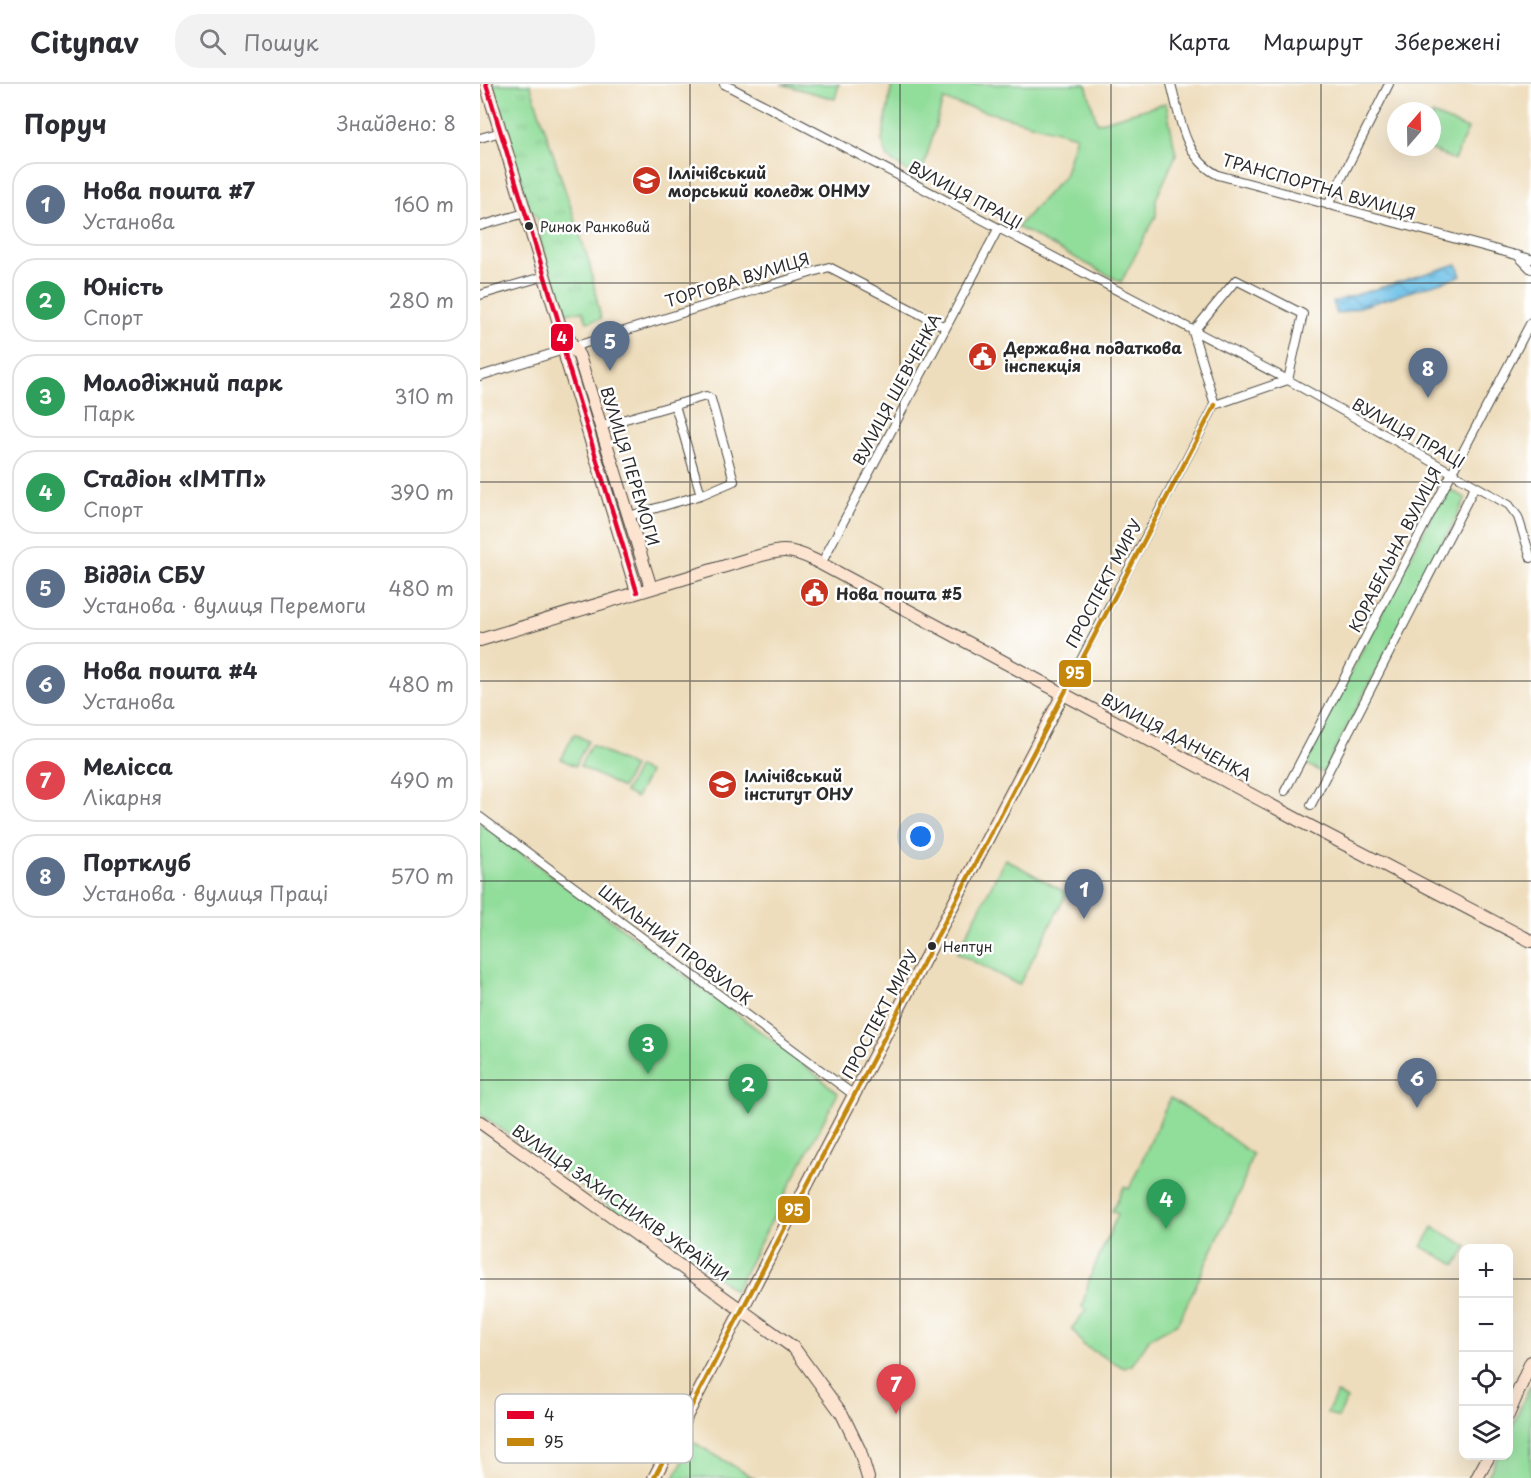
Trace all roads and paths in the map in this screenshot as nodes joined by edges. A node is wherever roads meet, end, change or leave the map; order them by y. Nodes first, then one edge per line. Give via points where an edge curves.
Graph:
1 (486, 84) edge
2 (724, 84) edge
3 (1171, 84) edge
4 (1389, 84) edge
5 (501, 132) junction
6 (480, 138) edge
7 (1328, 205) junction
8 (525, 213) junction
9 (480, 226) edge
10 (998, 229) junction
11 (1515, 254) junction
12 (1531, 259) edge
13 (1531, 269) edge
14 (545, 276) junction
15 (480, 295) edge
16 (1531, 322) edge
17 (945, 327) junction
18 (1193, 332) junction
19 (569, 347) junction
20 (480, 376) edge
21 (1288, 380) junction
22 (675, 405) junction
23 (1215, 405) junction
24 (601, 426) junction
25 (1451, 472) junction
26 (1475, 486) junction
27 (701, 495) junction
28 (629, 516) junction
29 (1531, 558) edge
30 (821, 564) junction
31 (651, 588) junction
32 (637, 592) junction
33 (480, 640) edge
34 (1063, 694) junction
35 (1285, 792) dead end
36 (1311, 806) dead end
37 (480, 817) edge
38 (1531, 941) edge
39 (854, 1095) junction
40 (480, 1122) edge
41 (743, 1309) junction
42 (1531, 1362) edge
43 (693, 1404) edge
44 (1513, 1406) edge
45 (1487, 1460) edge
46 (662, 1463) edge
47 (654, 1478) edge
48 (868, 1478) edge
49 (1478, 1478) edge

1 - 5 main road, ВУЛИЦЯ ПЕРЕМОГИ
2 - 10 street, ВУЛИЦЯ ПРАЦІ
3 - 7 street, ТРАНСПОРТНА ВУЛИЦЯ via 1188,144 1207,170
4 - 7 street
5 - 6 street
5 - 8 main road, ВУЛИЦЯ ПЕРЕМОГИ
7 - 11 street, ТРАНСПОРТНА ВУЛИЦЯ
8 - 9 street
8 - 14 main road, ВУЛИЦЯ ПЕРЕМОГИ
10 - 17 street, ВУЛИЦЯ ШЕВЧЕНКА
10 - 18 street, ВУЛИЦЯ ПРАЦІ
11 - 12 street, ТРАНСПОРТНА ВУЛИЦЯ
11 - 13 street, ТРАНСПОРТНА ВУЛИЦЯ
14 - 15 street
14 - 19 main road, ВУЛИЦЯ ПЕРЕМОГИ
16 - 25 street, КОРАБЕЛЬНА ВУЛИЦЯ
17 - 19 street, ТОРГОВА ВУЛИЦЯ via 829,267
17 - 30 street, ВУЛИЦЯ ШЕВЧЕНКА
18 - 21 street, ВУЛИЦЯ ПРАЦІ
18 - 21 street via 1236,280 1284,304 1303,314
18 - 23 street
19 - 20 street, ТОРГОВА ВУЛИЦЯ
19 - 24 main road, ВУЛИЦЯ ПЕРЕМОГИ
19 - 32 main road, ВУЛИЦЯ ПЕРЕМОГИ
21 - 23 street
21 - 25 street, ВУЛИЦЯ ПРАЦІ
22 - 24 street
22 - 27 street
22 - 27 street via 709,396 735,478 734,482
23 - 34 street, ПРОСПЕКТ МИРУ
24 - 28 main road, ВУЛИЦЯ ПЕРЕМОГИ
25 - 26 street, ВУЛИЦЯ ПРАЦІ
25 - 35 street, КОРАБЕЛЬНА ВУЛИЦЯ
26 - 29 street, ВУЛИЦЯ ПРАЦІ via 1514,510
26 - 36 street
27 - 28 street
28 - 31 main road, ВУЛИЦЯ ПЕРЕМОГИ
30 - 31 main road, ВУЛИЦЯ ДАНЧЕНКА via 802,554 780,550
30 - 34 main road, ВУЛИЦЯ ДАНЧЕНКА
31 - 32 main road, ВУЛИЦЯ ДАНЧЕНКА
32 - 33 main road, ВУЛИЦЯ ДАНЧЕНКА
34 - 38 main road, ВУЛИЦЯ ДАНЧЕНКА
34 - 39 main road, ПРОСПЕКТ МИРУ
37 - 39 street, ШКІЛЬНИЙ ПРОВУЛОК
39 - 41 main road, ПРОСПЕКТ МИРУ
40 - 41 main road, ВУЛИЦЯ ЗАХИСНИКІВ УКРАЇНИ
41 - 43 main road, ПРОСПЕКТ МИРУ
41 - 48 main road, ВУЛИЦЯ ЗАХИСНИКІВ УКРАЇНИ via 794,1348 822,1384 852,1432
42 - 44 main road
45 - 49 main road
46 - 47 main road, ПРОСПЕКТ МИРУ

